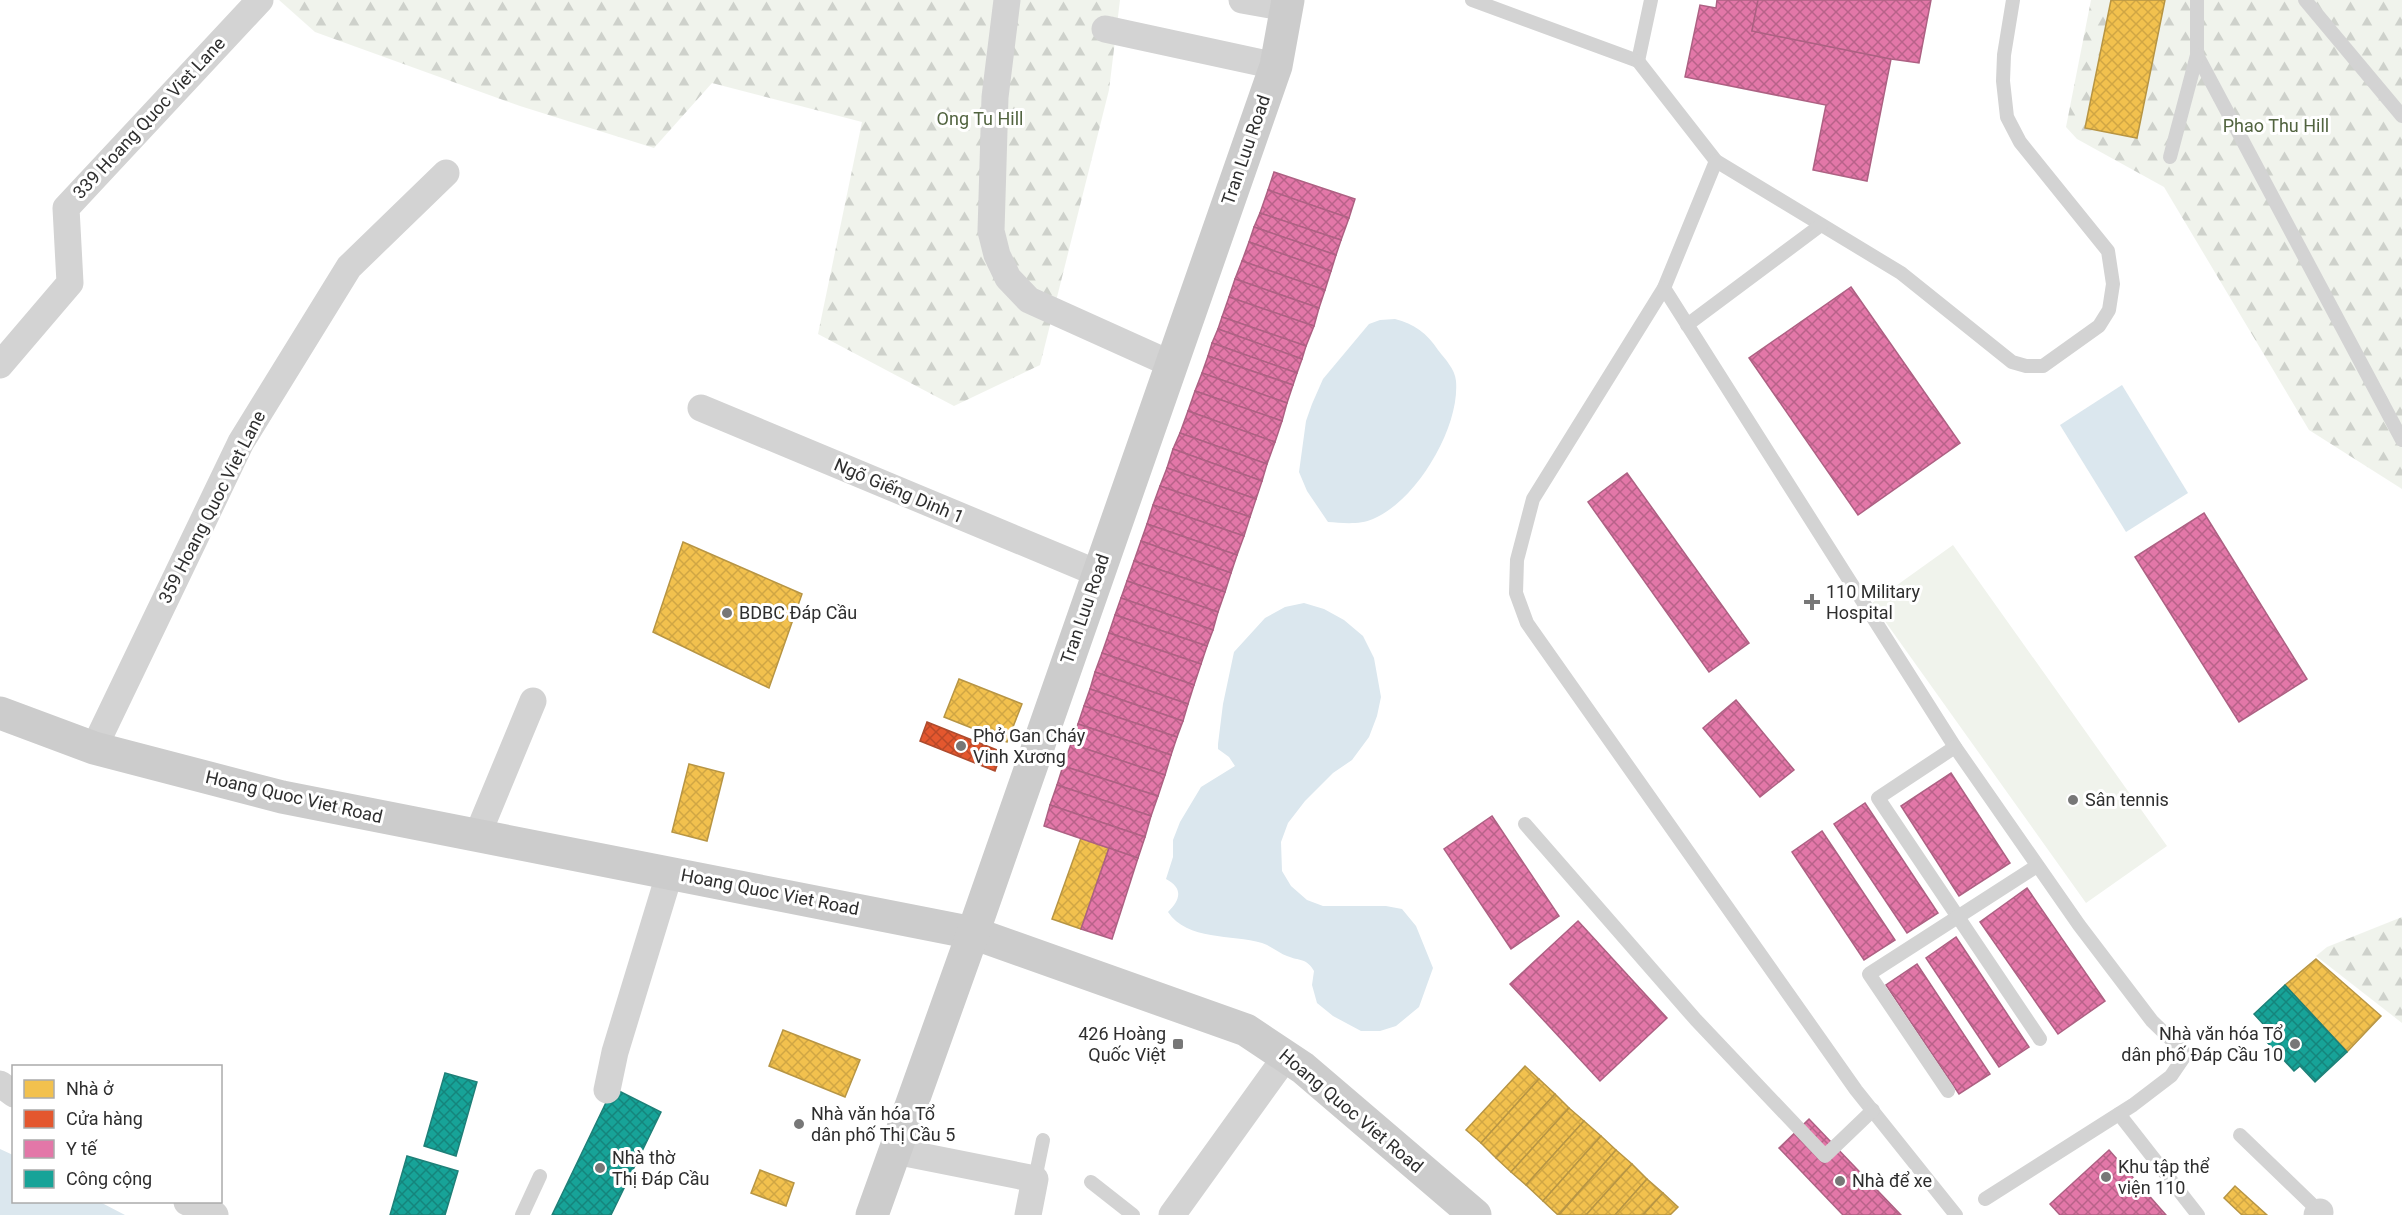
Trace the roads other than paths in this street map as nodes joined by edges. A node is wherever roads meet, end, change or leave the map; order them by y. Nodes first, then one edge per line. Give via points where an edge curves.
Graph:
1 (260, 0) edge
2 (1007, 0) edge
3 (1242, 0) edge
4 (1472, 0) edge
5 (1651, 0) edge
6 (2013, 0) edge
7 (2197, 0) edge
8 (2305, 0) edge
9 (1287, 4) edge
10 (1104, 29) dead end
11 (2197, 55) junction
12 (1638, 62) junction
13 (1276, 66) junction
14 (2402, 116) edge
15 (2170, 157) dead end
16 (1716, 161) junction
17 (446, 173) dead end
18 (1821, 225) junction
19 (1664, 288) junction
20 (1687, 325) junction
21 (1171, 363) junction
22 (0, 365) edge
23 (701, 408) dead end
24 (2402, 440) edge
25 (1097, 573) junction
26 (532, 701) dead end
27 (0, 713) edge
28 (1955, 747) junction
29 (94, 748) junction
30 (1525, 824) dead end
31 (477, 836) junction
32 (2037, 866) junction
33 (670, 872) junction
34 (1958, 916) junction
35 (973, 933) junction
36 (2040, 1039) dead end
37 (1287, 1056) junction
38 (607, 1089) dead end
39 (1948, 1091) dead end
40 (1873, 1110) junction
41 (2119, 1114) junction
42 (2240, 1136) dead end
43 (1043, 1140) dead end
44 (895, 1151) junction
45 (540, 1176) dead end
46 (1035, 1179) junction
47 (1091, 1182) dead end
48 (1985, 1199) dead end
49 (189, 1203) edge
50 (2320, 1214) edge
51 (215, 1215) edge
52 (522, 1215) edge
53 (872, 1215) edge
54 (1028, 1215) edge
55 (1133, 1215) edge
56 (1173, 1215) edge
57 (1475, 1215) edge
58 (1956, 1215) edge
59 (2198, 1215) edge

1 - 22 street, 339 Hoang Quoc Viet Lane via 66,208 70,283
2 - 21 street via 995,97 991,231 997,255 1008,278 1029,300
3 - 9 street
4 - 12 lane
5 - 12 lane
6 - 18 lane via 2002,81 2007,117 2020,142 2108,251 2113,284 2109,310 2099,326 2043,366 2012,362 1901,273
7 - 11 lane
8 - 14 lane
9 - 13 main road, Tran Luu Road
10 - 13 street
11 - 15 lane
11 - 24 lane
12 - 16 lane
13 - 21 main road, Tran Luu Road
16 - 18 lane
16 - 19 lane
17 - 29 street, 359 Hoang Quoc Viet Lane via 349,267 241,442
18 - 20 lane
19 - 20 lane
19 - 40 lane via 1533,499 1517,560 1516,592 1527,622
20 - 28 lane
21 - 25 main road, Tran Luu Road
23 - 25 street, Ngõ Giếng Dinh 1
25 - 35 main road, Tran Luu Road
26 - 31 street
27 - 29 main road, Hoang Quoc Viet Road
28 - 32 lane
28 - 34 lane via 1878,798
29 - 31 main road, Hoang Quoc Viet Road via 282,797
30 - 40 lane via 1696,1020 1825,1156
31 - 33 main road, Hoang Quoc Viet Road
32 - 34 lane
32 - 41 lane via 2152,1021 2186,1054 2171,1076
33 - 35 main road, Hoang Quoc Viet Road
33 - 38 street
34 - 36 lane
34 - 39 lane via 1869,974
35 - 37 main road, Hoang Quoc Viet Road via 1246,1030
35 - 44 main road, Tran Luu Road
37 - 56 street
37 - 57 main road, Hoang Quoc Viet Road
40 - 58 lane
41 - 48 lane
41 - 59 lane
42 - 50 lane
43 - 46 lane
44 - 46 street
44 - 53 main road, Tran Luu Road
45 - 52 lane
46 - 54 street
47 - 55 lane
49 - 51 street

